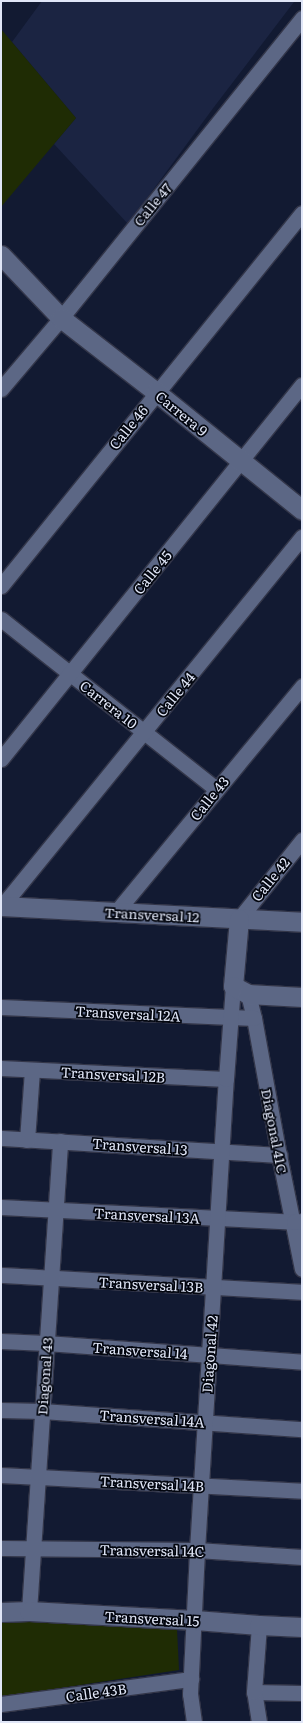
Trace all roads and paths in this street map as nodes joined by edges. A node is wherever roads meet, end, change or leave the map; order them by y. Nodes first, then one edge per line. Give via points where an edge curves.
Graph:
1 (302, 18) edge
2 (302, 213) edge
3 (1, 255) edge
4 (61, 318) junction
5 (302, 385) edge
6 (1, 388) edge
7 (156, 392) junction
8 (242, 461) junction
9 (302, 510) edge
10 (302, 537) edge
11 (1, 586) edge
12 (1, 619) edge
13 (69, 673) junction
14 (302, 686) edge
15 (144, 732) junction
16 (1, 759) edge
17 (216, 789) junction
18 (302, 840) edge
19 (1, 906) edge
20 (116, 912) junction
21 (239, 918) junction
22 (302, 922) edge
23 (241, 990) junction
24 (302, 997) edge
25 (1, 1007) edge
26 (230, 1018) junction
27 (254, 1018) junction
28 (1, 1068) edge
29 (32, 1070) junction
30 (226, 1079) junction
31 (1, 1138) edge
32 (27, 1140) junction
33 (60, 1141) junction
34 (222, 1152) junction
35 (279, 1155) junction
36 (1, 1207) edge
37 (55, 1210) junction
38 (217, 1218) junction
39 (298, 1222) edge
40 (302, 1269) edge
41 (1, 1275) edge
42 (51, 1279) junction
43 (213, 1287) junction
44 (302, 1292) edge
45 (1, 1342) edge
46 (46, 1343) junction
47 (208, 1354) junction
48 (302, 1362) edge
49 (1, 1410) edge
50 (42, 1411) junction
51 (204, 1422) junction
52 (302, 1429) edge
53 (1, 1475) edge
54 (38, 1477) junction
55 (201, 1486) junction
56 (302, 1491) edge
57 (1, 1548) edge
58 (33, 1549) junction
59 (197, 1550) junction
60 (302, 1557) edge
61 (1, 1612) edge
62 (29, 1612) junction
63 (194, 1620) junction
64 (259, 1626) junction
65 (302, 1627) edge
66 (191, 1679) junction
67 (254, 1692) junction
68 (302, 1693) edge
69 (1, 1704) edge
70 (194, 1722) edge
71 (259, 1722) edge

1 - 4 street, Calle 47
2 - 7 street, Calle 46
3 - 4 street, Carrera 9
4 - 6 street, Calle 47
4 - 7 street, Carrera 9
5 - 8 street, Calle 45
7 - 8 street, Carrera 9
7 - 11 street, Calle 46
8 - 9 street, Carrera 9
8 - 13 street, Calle 45
10 - 15 street, Calle 44
12 - 13 street, Carrera 10
13 - 15 street, Carrera 10
13 - 16 street, Calle 45
14 - 17 street, Calle 43
15 - 17 street, Carrera 10
15 - 19 street, Calle 44
17 - 20 street, Calle 43
18 - 21 street, Calle 42
19 - 20 street, Transversal 12
20 - 21 street, Transversal 12
21 - 22 street, Transversal 12
21 - 23 street
23 - 24 street
23 - 26 street, Diagonal 42
23 - 27 street, Diagonal 41C
25 - 26 street, Transversal 12A
26 - 27 street, Transversal 12A
26 - 30 street, Diagonal 42
27 - 35 street, Diagonal 41C
28 - 29 street, Transversal 12B
29 - 30 street, Transversal 12B
29 - 32 street
30 - 34 street, Diagonal 42
31 - 32 street, Transversal 13
32 - 33 street, Transversal 13
33 - 34 street, Transversal 13
33 - 37 street, Diagonal 43
34 - 35 street, Transversal 13
34 - 38 street, Diagonal 42
35 - 39 street, Diagonal 41C
36 - 37 street, Transversal 13A
37 - 38 street, Transversal 13A
37 - 42 street, Diagonal 43
38 - 39 street, Transversal 13A
38 - 43 street, Diagonal 42
39 - 40 street, Diagonal 41C
41 - 42 street, Transversal 13B
42 - 43 street, Transversal 13B
42 - 46 street, Diagonal 43
43 - 44 street, Transversal 13B
43 - 47 street, Diagonal 42
45 - 46 street, Transversal 14
46 - 47 street, Transversal 14
46 - 50 street, Diagonal 43
47 - 48 street, Transversal 14
47 - 51 street, Diagonal 42
49 - 50 street, Transversal 14A
50 - 51 street, Transversal 14A
50 - 54 street, Diagonal 43
51 - 52 street, Transversal 14A
51 - 55 street, Diagonal 42
53 - 54 street, Transversal 14B
54 - 55 street, Transversal 14B
54 - 58 street, Diagonal 43
55 - 56 street, Transversal 14B
55 - 59 street, Diagonal 42
57 - 58 street, Transversal 14C
58 - 59 street, Transversal 14C
58 - 62 street, Diagonal 43
59 - 60 street, Transversal 14C
59 - 63 street, Diagonal 42
61 - 62 street, Transversal 15
62 - 63 street, Transversal 15
63 - 64 street, Transversal 15
63 - 66 street, Diagonal 42
64 - 65 street, Transversal 15
64 - 67 street
66 - 69 street, Calle 43B
66 - 70 street, Diagonal 42 via 190,1694
67 - 68 street
67 - 71 street

